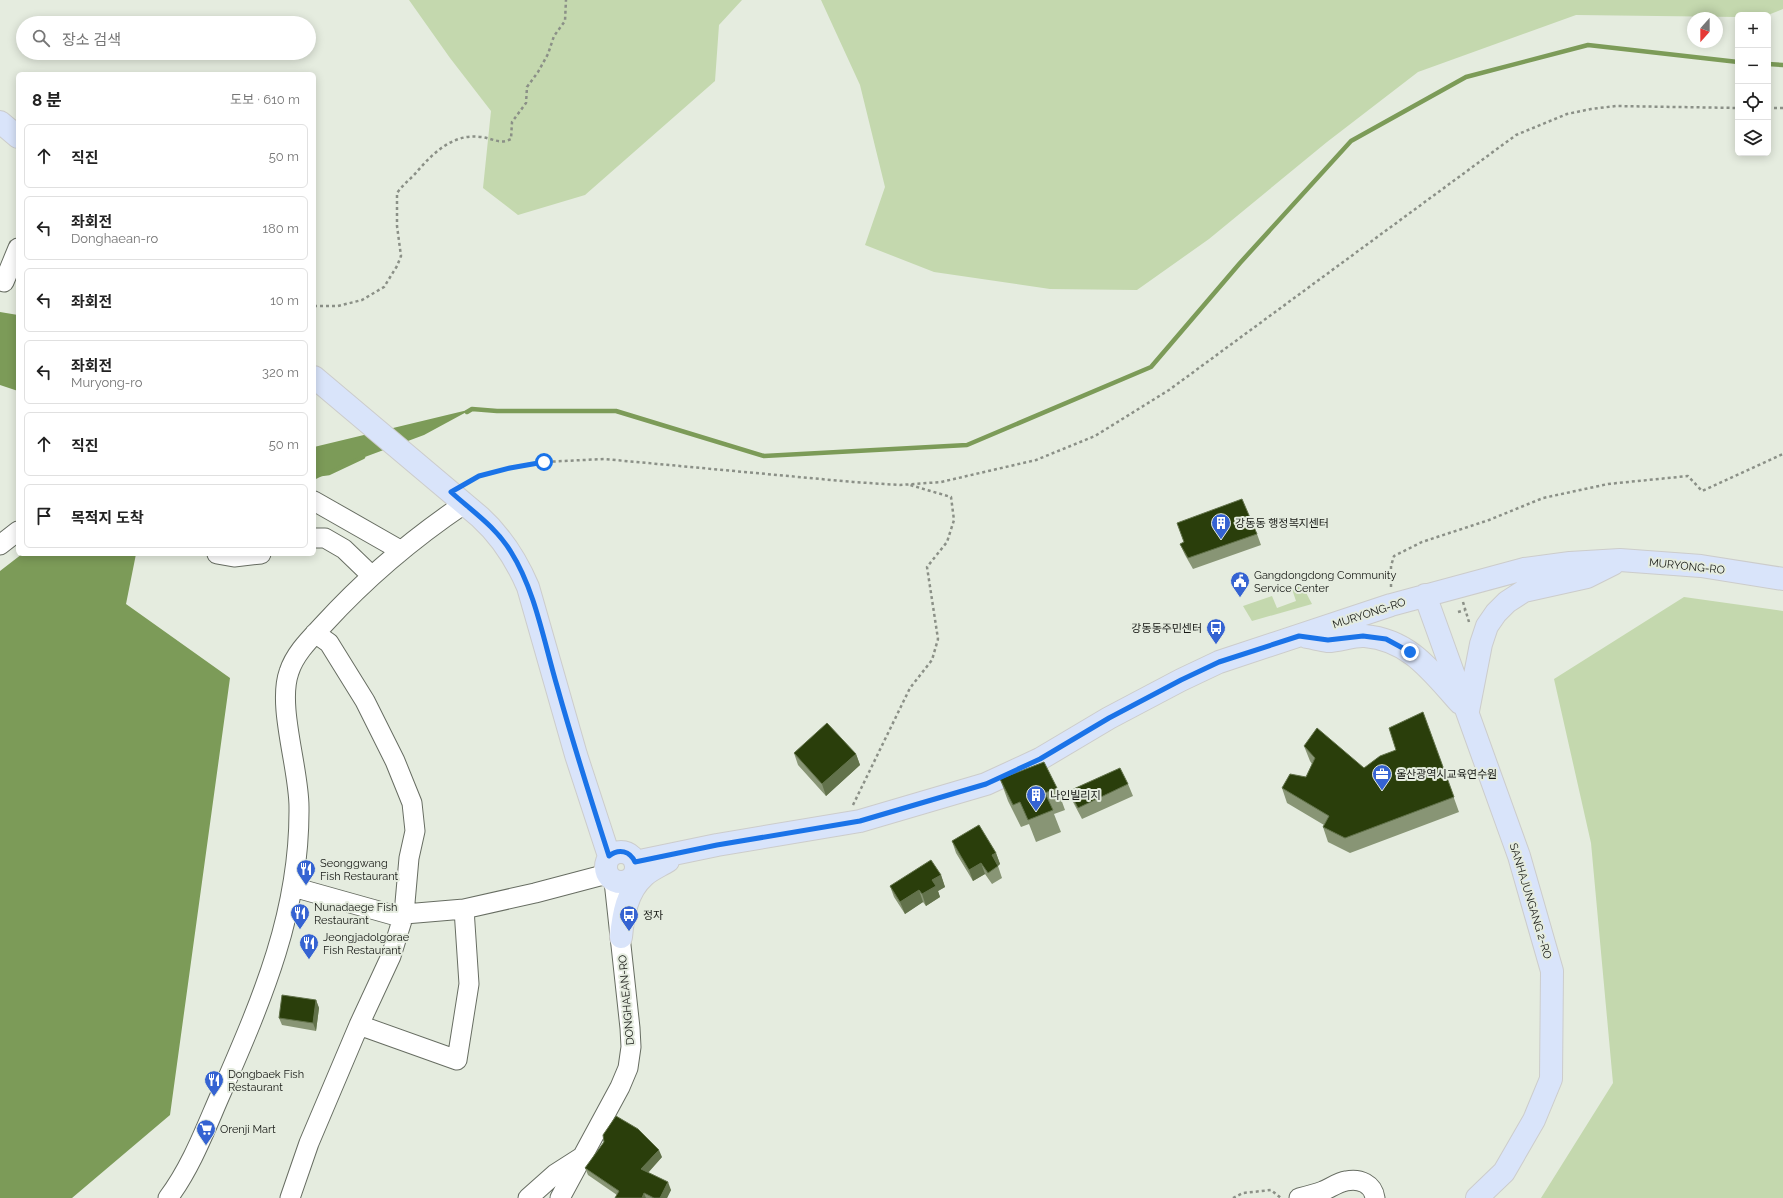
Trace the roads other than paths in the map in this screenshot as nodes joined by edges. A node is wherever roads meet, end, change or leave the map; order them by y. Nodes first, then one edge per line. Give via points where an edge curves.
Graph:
1 (0, 122) edge
2 (16, 135) edge
3 (16, 254) edge
4 (7, 283) edge
5 (316, 379) edge
6 (457, 498) junction
7 (316, 502) edge
8 (16, 533) edge
9 (316, 538) edge
10 (0, 545) edge
11 (400, 550) junction
12 (228, 556) edge
13 (243, 556) edge
14 (1620, 560) junction
15 (372, 576) junction
16 (1783, 579) edge
17 (1425, 595) junction
18 (316, 633) junction
19 (1299, 636) junction
20 (1468, 712) junction
21 (679, 854) junction
22 (610, 870) junction
23 (293, 887) junction
24 (464, 909) junction
25 (404, 914) junction
26 (621, 937) junction
27 (359, 1025) junction
28 (580, 1158) junction
29 (168, 1198) edge
30 (290, 1198) edge
31 (528, 1198) edge
32 (560, 1198) edge
33 (1299, 1198) edge
34 (1375, 1198) edge
35 (1477, 1198) edge

1 - 2 main road
3 - 4 street
5 - 6 main road, DONGHAEAN-RO
6 - 11 street
6 - 22 main road, DONGHAEAN-RO via 490,526 510,550 528,587
7 - 11 street
8 - 10 street
9 - 15 street via 325,538 344,549
11 - 15 street
12 - 13 street
14 - 16 main road, MURYONG-RO via 1701,566
14 - 17 main road, MURYONG-RO via 1524,569
14 - 20 main road via 1587,577 1524,591 1496,613 1487,626 1481,644
15 - 18 street
17 - 19 main road, MURYONG-RO
17 - 20 main road, SANHAJUNGANG 2-RO
18 - 23 street via 298,653 289,671 286,685 285,698 300,806
18 - 25 street via 329,643 365,701 395,761 412,803 415,831 409,858
19 - 20 main road via 1328,640 1363,636 1386,639 1406,649 1424,664
19 - 21 main road, MURYONG-RO via 1219,662 1109,718 1040,759 986,784 860,821 717,845
20 - 35 main road, SANHAJUNGANG 2-RO via 1519,856 1552,971 1551,1080 1534,1120 1504,1172
21 - 22 main road, MURYONG-RO via 635,862 630,855 615,852
21 - 26 main road via 644,876 635,887 624,915
22 - 24 street via 535,893
22 - 26 street, DONGHAEAN-RO
23 - 25 street via 393,915
23 - 29 street via 284,930 253,1019 197,1147
24 - 25 street
24 - 27 street via 469,984 457,1060
25 - 27 street via 391,956
26 - 28 street, DONGHAEAN-RO via 631,1047 628,1068
27 - 30 street via 309,1143
28 - 31 street via 555,1174
28 - 32 street, DONGHAEAN-RO
33 - 34 street via 1347,1181 1370,1186

